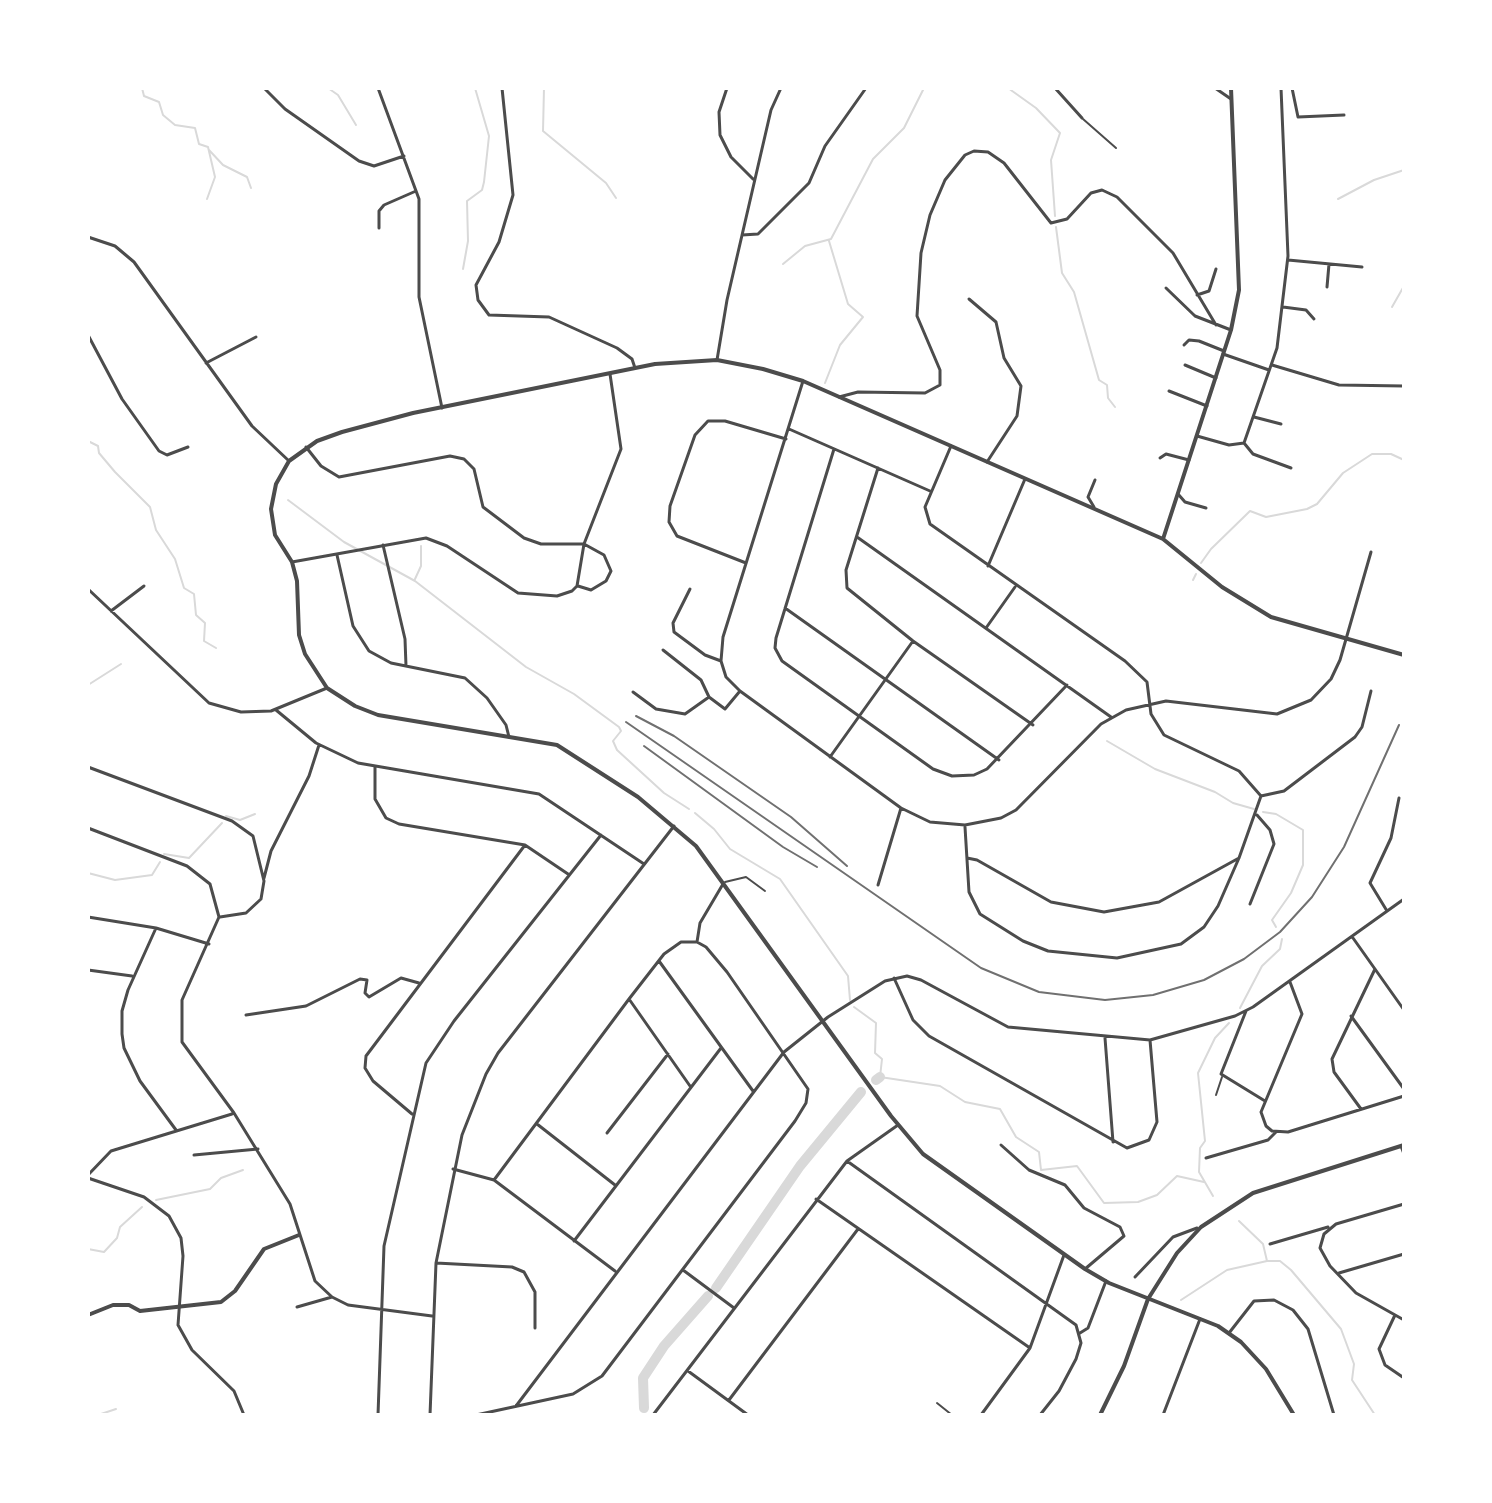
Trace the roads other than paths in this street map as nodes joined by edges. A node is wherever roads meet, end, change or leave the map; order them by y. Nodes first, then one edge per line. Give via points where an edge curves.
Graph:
1 (264, 88) edge
2 (378, 88) edge
3 (502, 88) edge
4 (727, 88) edge
5 (781, 88) edge
6 (866, 88) edge
7 (1055, 88) edge
8 (1215, 88) edge
9 (1231, 88) edge
10 (1281, 88) edge
11 (1292, 88) edge
12 (1231, 99) junction
13 (1344, 115) dead end
14 (1082, 118) joint
15 (1116, 148) dead end
16 (404, 156) junction
17 (754, 181) junction
18 (416, 191) junction
19 (379, 228) dead end
20 (742, 235) junction
21 (88, 237) edge
22 (1288, 260) junction
23 (1329, 264) junction
24 (1362, 267) dead end
25 (1216, 269) dead end
26 (1327, 287) dead end
27 (1166, 288) dead end
28 (1197, 295) junction
29 (969, 299) dead end
30 (1283, 307) junction
31 (1314, 319) dead end
32 (1216, 325) junction
33 (1231, 330) junction
34 (88, 335) edge
35 (256, 337) dead end
36 (1184, 345) dead end
37 (1224, 353) junction
38 (717, 360) junction
39 (206, 363) junction
40 (1185, 365) dead end
41 (635, 368) junction
42 (1271, 368) junction
43 (610, 374) junction
44 (1216, 378) junction
45 (803, 381) junction
46 (1404, 386) edge
47 (1169, 391) dead end
48 (839, 397) junction
49 (1207, 406) junction
50 (442, 408) junction
51 (1254, 417) junction
52 (1281, 424) dead end
53 (789, 429) junction
54 (1197, 436) junction
55 (786, 439) junction
56 (1244, 443) junction
57 (951, 446) junction
58 (188, 447) dead end
59 (306, 447) junction
60 (834, 449) junction
61 (1160, 458) dead end
62 (1189, 460) junction
63 (289, 461) junction
64 (987, 462) junction
65 (878, 468) junction
66 (1291, 468) dead end
67 (1025, 479) junction
68 (1095, 480) dead end
69 (930, 491) junction
70 (1178, 494) junction
71 (1206, 508) dead end
72 (1096, 510) junction
73 (857, 537) junction
74 (1163, 539) junction
75 (584, 544) junction
76 (383, 545) junction
77 (1371, 552) dead end
78 (337, 555) junction
79 (292, 562) junction
80 (746, 563) junction
81 (988, 566) junction
82 (144, 586) dead end
83 (577, 586) junction
84 (1015, 587) junction
85 (88, 589) edge
86 (690, 589) dead end
87 (785, 608) junction
88 (111, 611) junction
89 (986, 628) junction
90 (1347, 639) junction
91 (913, 641) junction
92 (663, 650) dead end
93 (1404, 655) edge
94 (721, 661) junction
95 (406, 667) junction
96 (886, 679) junction
97 (1067, 685) junction
98 (327, 688) junction
99 (740, 691) junction
100 (1371, 691) dead end
101 (633, 692) dead end
102 (709, 697) junction
103 (1149, 703) junction
104 (276, 710) junction
105 (859, 717) junction
106 (1111, 717) junction
107 (1033, 725) junction
108 (509, 737) junction
109 (319, 745) junction
110 (830, 757) junction
111 (999, 760) junction
112 (88, 767) edge
113 (375, 767) junction
114 (1261, 796) junction
115 (1399, 798) dead end
116 (901, 808) junction
117 (1257, 815) junction
118 (965, 825) junction
119 (674, 826) junction
120 (88, 828) edge
121 (601, 835) junction
122 (525, 845) junction
123 (967, 858) junction
124 (1239, 858) junction
125 (644, 864) junction
126 (569, 874) junction
127 (264, 878) junction
128 (724, 882) junction
129 (878, 885) dead end
130 (765, 891) dead end
131 (1404, 899) edge
132 (1250, 904) dead end
133 (1387, 911) junction
134 (88, 917) edge
135 (219, 917) junction
136 (156, 928) junction
137 (1352, 938) junction
138 (697, 942) junction
139 (209, 944) junction
140 (659, 961) junction
141 (1375, 969) junction
142 (88, 970) edge
143 (133, 977) junction
144 (894, 978) junction
145 (1290, 982) junction
146 (419, 983) junction
147 (629, 999) junction
148 (1404, 1010) edge
149 (1246, 1011) junction
150 (246, 1015) dead end
151 (1351, 1016) junction
152 (822, 1021) junction
153 (1105, 1038) junction
154 (1150, 1040) junction
155 (721, 1048) junction
156 (784, 1052) junction
157 (668, 1054) junction
158 (1222, 1077) junction
159 (690, 1086) junction
160 (1404, 1089) edge
161 (753, 1091) junction
162 (1216, 1095) dead end
163 (1404, 1096) edge
164 (1265, 1101) junction
165 (1361, 1109) junction
166 (234, 1113) junction
167 (412, 1114) junction
168 (537, 1124) junction
169 (898, 1125) junction
170 (176, 1130) junction
171 (1276, 1132) junction
172 (607, 1133) dead end
173 (1113, 1143) junction
174 (1001, 1145) dead end
175 (1402, 1145) edge
176 (258, 1149) junction
177 (1404, 1154) edge
178 (194, 1155) dead end
179 (1206, 1158) dead end
180 (847, 1161) junction
181 (453, 1169) junction
182 (88, 1176) edge
183 (494, 1180) junction
184 (615, 1185) junction
185 (816, 1199) junction
186 (1404, 1204) edge
187 (1336, 1224) junction
188 (1201, 1227) junction
189 (858, 1229) junction
190 (299, 1235) junction
191 (574, 1241) junction
192 (1270, 1244) dead end
193 (1404, 1254) edge
194 (1064, 1255) junction
195 (436, 1263) junction
196 (1085, 1269) junction
197 (683, 1270) junction
198 (615, 1271) junction
199 (1337, 1274) junction
200 (1135, 1277) dead end
201 (1106, 1281) junction
202 (332, 1297) junction
203 (1148, 1299) junction
204 (1047, 1303) junction
205 (177, 1307) junction
206 (297, 1307) dead end
207 (734, 1308) junction
208 (381, 1311) junction
209 (88, 1315) edge
210 (1395, 1315) junction
211 (432, 1316) junction
212 (1200, 1319) junction
213 (1404, 1320) edge
214 (535, 1328) dead end
215 (1080, 1333) junction
216 (1229, 1333) junction
217 (1030, 1348) junction
218 (688, 1371) junction
219 (1404, 1378) edge
220 (729, 1400) junction
221 (937, 1403) dead end
222 (516, 1406) junction
223 (746, 1414) edge
224 (244, 1415) edge
225 (378, 1415) edge
226 (430, 1415) edge
227 (476, 1415) edge
228 (653, 1415) edge
229 (952, 1415) edge
230 (981, 1415) edge
231 (1040, 1415) edge
232 (1100, 1415) edge
233 (1163, 1415) edge
234 (1294, 1415) edge
235 (1334, 1415) edge

1 - 16 street via 359,161 374,166
2 - 16 street
3 - 41 street via 513,195 499,242 476,285 478,300 489,315 549,317 617,348
4 - 17 street via 719,112 720,135 731,157
5 - 17 street
6 - 20 street via 825,146 809,183 758,234
7 - 14 street
8 - 12 street
9 - 12 street
10 - 22 street
11 - 13 street via 1298,117
12 - 33 street via 1240,273
14 - 15 lane
16 - 18 street
17 - 20 street
18 - 19 street via 381,208
18 - 50 street via 419,297
20 - 38 street
21 - 39 street via 115,246 128,257
22 - 23 street
22 - 30 street
23 - 24 street
23 - 26 street
25 - 28 street via 1209,291
27 - 32 street via 1195,316
28 - 32 street
28 - 48 street via 1166,243 1112,193 1091,193 1067,219 1051,223 998,159 985,151 970,152 947,176 933,207 916,288 918,321 940,370 940,385 925,393 858,392
29 - 64 street via 994,318 1004,358 1021,386 1017,416
30 - 31 street via 1306,310
30 - 42 street
32 - 33 street
33 - 37 street
34 - 58 street via 154,446 164,455
35 - 39 street
36 - 37 street via 1199,341
37 - 42 street
37 - 44 street
38 - 41 street
38 - 45 street
39 - 63 street via 252,426
40 - 44 street
41 - 43 street
42 - 46 street via 1339,385
42 - 51 street
43 - 50 street
43 - 75 street via 621,449
44 - 49 street
45 - 48 street
45 - 53 street
47 - 49 street
48 - 57 street
49 - 54 street
50 - 59 street via 373,422
51 - 52 street
51 - 56 street
53 - 55 street
53 - 60 street
54 - 56 street via 1233,446
54 - 62 street
55 - 80 street
55 - 80 street via 708,421 695,435 670,506 669,522 677,536
56 - 66 street via 1253,454
57 - 64 street
57 - 69 street
59 - 63 street
59 - 75 street via 327,472 339,477 450,456 464,459 474,469 480,502 489,513 533,542
60 - 65 street
60 - 87 street
61 - 62 street via 1166,454
62 - 70 street
63 - 79 street via 276,484 271,509 275,535
64 - 67 street
65 - 69 street
65 - 73 street
67 - 72 street
67 - 81 street
68 - 72 street via 1088,497
69 - 81 street via 925,507 930,524
70 - 71 street via 1185,502
70 - 74 street
72 - 74 street
73 - 89 street
73 - 91 street via 846,570 847,588
74 - 90 street via 1247,604 1299,628
75 - 83 street
75 - 83 street via 604,555 611,571 593,590
76 - 78 street
76 - 83 street via 437,540 518,593 557,596
76 - 95 street via 405,639
77 - 90 street
78 - 79 street
78 - 95 street via 357,637 374,657
79 - 98 street via 299,635
80 - 94 street
81 - 84 street
82 - 88 street
84 - 89 street
84 - 103 street via 1125,661 1147,682
85 - 88 street
86 - 94 street via 673,623 674,632
87 - 96 street
87 - 105 street via 776,638 780,658
88 - 104 street via 209,703 241,712
89 - 97 street
90 - 93 street
90 - 103 street via 1331,679 1318,694 1277,714
91 - 96 street
91 - 107 street
92 - 102 street via 701,680
94 - 99 street via 726,677
95 - 108 street via 455,675 474,684
96 - 105 street
96 - 111 street
97 - 106 street
97 - 107 street
98 - 104 street
98 - 108 street via 378,715
99 - 102 street via 725,709
99 - 110 street
100 - 114 street via 1355,737 1284,791
101 - 102 street via 656,709 685,714
103 - 106 street
103 - 114 street via 1164,735 1239,771
104 - 109 street
105 - 110 street
105 - 111 street via 944,774 974,775
106 - 118 street via 1016,810
107 - 111 street
108 - 119 street via 570,751
109 - 113 street
109 - 127 street
110 - 116 street
112 - 127 street via 240,825 256,842
113 - 121 street via 539,794
113 - 122 street via 375,799 386,818
114 - 117 street
115 - 133 street via 1391,838 1370,883
116 - 118 street via 930,822
116 - 129 street
117 - 124 street
117 - 132 street via 1274,844
118 - 123 street
119 - 125 street
119 - 128 street
120 - 135 street via 197,872 210,884
121 - 125 street
121 - 126 street
122 - 126 street
122 - 146 street
123 - 124 street via 1051,902 1104,912 1159,902
123 - 124 street via 972,902 980,914 1037,947 1109,959 1168,948 1196,933 1218,906
125 - 181 street via 498,1053
126 - 167 street via 433,1049
127 - 135 street via 261,899 252,909
128 - 130 lane via 746,877
128 - 138 street via 700,923
128 - 152 street
131 - 133 street
133 - 137 street
134 - 136 street
135 - 139 street
136 - 139 street
136 - 143 street
137 - 141 street
137 - 145 street
138 - 140 street via 681,942
138 - 156 street via 727,972
139 - 166 street via 182,1000 180,1032 187,1053
140 - 147 street
140 - 155 street
141 - 148 street
141 - 151 street
142 - 143 street
143 - 170 street via 122,1011 124,1048 140,1081
144 - 152 street
144 - 153 street via 921,980 1008,1027
144 - 173 street via 913,1020 929,1036
145 - 149 street
145 - 164 street via 1302,1014
146 - 150 street via 401,978 369,997 367,980 360,979 306,1006
146 - 167 street via 365,1060 373,1081
147 - 157 street
147 - 168 street
149 - 154 street
149 - 158 street
151 - 160 street
151 - 165 street via 1332,1067
152 - 156 street
152 - 169 street
153 - 154 street
153 - 173 street
154 - 173 street via 1155,1129 1149,1140 1134,1148
155 - 159 street
155 - 161 street
156 - 161 street
156 - 197 street via 808,1089 804,1108
157 - 159 street
157 - 172 street
158 - 162 lane
158 - 164 street
159 - 184 street
161 - 198 street
163 - 165 street
164 - 171 street via 1262,1119
165 - 171 street
166 - 170 street
166 - 176 street
167 - 208 street via 384,1246
168 - 183 street
168 - 184 street
169 - 180 street
169 - 194 street via 943,1171
170 - 182 street via 111,1151
171 - 179 street via 1268,1140
174 - 196 street via 1029,1170 1065,1185 1084,1208 1114,1221 1124,1236
175 - 177 street
175 - 188 street via 1253,1193
176 - 178 street
176 - 190 street via 290,1204
180 - 185 street
180 - 204 street
181 - 183 street
181 - 195 street
182 - 205 street via 144,1197 169,1216 181,1238 183,1256
183 - 191 street
184 - 191 street
185 - 189 street
185 - 207 street
186 - 187 street
187 - 192 street
187 - 199 street via 1324,1234 1320,1248
188 - 200 street via 1173,1237
188 - 203 street
189 - 217 street
189 - 220 street
190 - 202 street via 310,1272
190 - 205 street via 264,1249 226,1299
191 - 198 street
193 - 199 street
194 - 196 street
194 - 204 street
195 - 211 street
195 - 214 street via 524,1272 535,1292
196 - 201 street
197 - 207 street
197 - 222 street via 592,1385
198 - 222 street
199 - 210 street via 1356,1293
201 - 203 street
201 - 215 street via 1088,1328
202 - 206 street
202 - 208 street
203 - 212 street
203 - 232 street
204 - 215 street
204 - 217 street
205 - 209 street via 140,1311 113,1305
205 - 224 street via 183,1337 234,1391
207 - 218 street
208 - 211 street
208 - 225 street
210 - 213 street
210 - 219 street via 1379,1349 1385,1365
211 - 226 street
212 - 216 street
212 - 233 street
215 - 231 street via 1076,1359
216 - 234 street via 1255,1355
216 - 235 street via 1254,1301 1274,1300 1293,1310 1308,1329
217 - 230 street
218 - 220 street
218 - 228 street
220 - 223 street
221 - 229 lane
222 - 227 street

